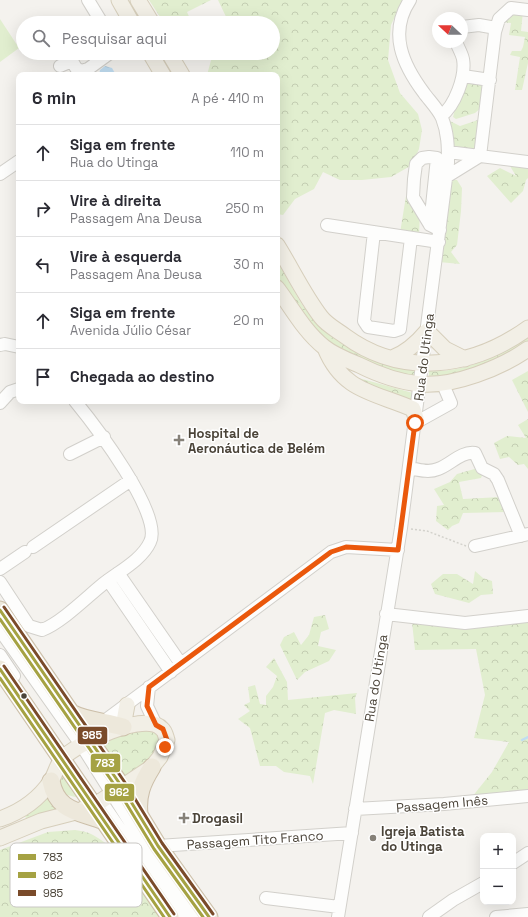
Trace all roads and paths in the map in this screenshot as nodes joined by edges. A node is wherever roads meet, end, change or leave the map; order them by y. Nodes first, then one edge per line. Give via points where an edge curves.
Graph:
1 (88, 0) edge
2 (119, 0) edge
3 (138, 0) edge
4 (410, 0) edge
5 (528, 10) edge
6 (98, 16) edge
7 (128, 16) edge
8 (148, 16) edge
9 (468, 27) edge
10 (496, 28) junction
11 (459, 48) edge
12 (100, 60) edge
13 (154, 60) edge
14 (173, 60) edge
15 (60, 66) dead end
16 (161, 72) edge
17 (180, 72) edge
18 (463, 76) junction
19 (490, 80) junction
20 (441, 116) junction
21 (448, 152) junction
22 (480, 156) junction
23 (528, 162) edge
24 (16, 163) edge
25 (0, 174) edge
26 (446, 177) junction
27 (327, 225) dead end
28 (374, 232) junction
29 (436, 233) junction
30 (411, 238) junction
31 (280, 250) edge
32 (280, 292) edge
33 (528, 328) edge
34 (427, 331) junction
35 (0, 345) edge
36 (16, 346) edge
37 (325, 348) junction
38 (528, 349) edge
39 (392, 358) junction
40 (465, 359) junction
41 (423, 363) junction
42 (442, 382) junction
43 (420, 384) junction
44 (16, 390) edge
45 (411, 402) junction
46 (0, 403) edge
47 (76, 404) edge
48 (416, 421) junction
49 (104, 437) junction
50 (70, 454) dead end
51 (410, 468) junction
52 (131, 480) junction
53 (401, 528) junction
54 (525, 535) edge
55 (475, 546) joint
56 (398, 550) junction
57 (0, 569) edge
58 (113, 576) junction
59 (0, 582) edge
60 (0, 610) edge
61 (386, 614) junction
62 (528, 616) edge
63 (0, 630) edge
64 (161, 646) junction
65 (0, 655) edge
66 (181, 664) junction
67 (0, 669) edge
68 (170, 672) junction
69 (149, 687) junction
70 (127, 705) junction
71 (71, 713) junction
72 (102, 722) junction
73 (156, 725) junction
74 (123, 727) junction
75 (86, 743) junction
76 (65, 757) junction
77 (152, 767) junction
78 (52, 781) junction
79 (528, 796) edge
80 (107, 797) junction
81 (355, 809) junction
82 (76, 812) junction
83 (140, 814) junction
84 (0, 819) edge
85 (104, 820) junction
86 (352, 833) junction
87 (0, 838) edge
88 (120, 843) edge
89 (135, 843) edge
90 (158, 846) junction
91 (528, 853) edge
92 (142, 854) edge
93 (516, 861) edge
94 (142, 876) edge
95 (480, 885) edge
96 (266, 898) dead end
97 (339, 912) edge
98 (528, 914) edge
99 (170, 917) edge
100 (181, 917) edge
101 (194, 917) edge
102 (209, 917) edge
103 (429, 917) edge
104 (496, 917) edge

1 - 6 street
2 - 7 main road
3 - 8 main road
4 - 20 street, Rua do Utinga via 400,28 402,57 410,75
5 - 10 street via 508,9 498,19
9 - 10 street
10 - 19 street
11 - 18 street via 463,58
12 - 15 street via 81,71 72,61
13 - 16 main road
14 - 17 main road
18 - 19 street
18 - 20 street via 447,112
19 - 22 street
20 - 21 street, Rua do Utinga via 448,137
21 - 22 street
21 - 26 street, Rua do Utinga
22 - 23 street
22 - 26 street
24 - 25 street
26 - 29 street, Rua do Utinga
27 - 28 street
28 - 30 street
28 - 30 street via 364,321 368,327 397,332 400,329
29 - 29 street via 413,197 416,164 422,158 429,157 436,158
29 - 30 street
29 - 34 street, Rua do Utinga
31 - 39 main road via 322,318 357,344
32 - 37 main road via 307,330
33 - 40 main road via 500,346
34 - 39 main road via 416,344
34 - 40 main road via 445,349
34 - 41 street, Rua do Utinga
35 - 36 street
37 - 43 main road via 384,376
37 - 45 main road via 331,364 349,381 374,395
38 - 42 main road via 511,361 489,370
39 - 41 main road
40 - 41 main road
41 - 43 street, Rua do Utinga
42 - 43 main road
42 - 48 street via 451,403
43 - 45 street, Rua do Utinga
44 - 46 street via 10,392
45 - 48 main road
47 - 49 street
48 - 51 street, Rua do Utinga
49 - 50 street
49 - 52 street
51 - 53 street, Rua do Utinga
51 - 54 street via 433,470 464,455 475,453 482,468 494,474 498,480
52 - 57 street
52 - 58 street via 150,520 151,540 147,548
53 - 55 path via 427,530 459,544
53 - 56 street, Rua do Utinga
54 - 55 street
56 - 61 street, Rua do Utinga
56 - 66 street via 346,547 331,552
58 - 59 street via 42,630 29,626
58 - 64 street
60 - 71 highway
61 - 62 street via 465,623
61 - 81 street, Rua do Utinga
63 - 75 street
64 - 66 street
64 - 68 street
65 - 76 street via 42,717
66 - 68 street
67 - 76 highway
68 - 69 street
69 - 70 street
69 - 73 street via 147,706
70 - 72 street
70 - 74 main road
71 - 72 highway via 86,720
71 - 75 highway
72 - 74 highway
73 - 74 main road via 145,722
73 - 77 main road via 163,729 167,740 160,757
74 - 75 main road
75 - 76 main road
75 - 80 highway
76 - 78 main road
76 - 80 highway
77 - 80 main road
77 - 83 highway via 141,785 138,803
78 - 80 highway via 57,794 62,797
78 - 82 highway via 56,798
78 - 84 main road via 33,801
79 - 81 street, Passagem Inês
80 - 82 main road
80 - 83 highway
80 - 85 highway
80 - 89 street
80 - 101 street via 140,838
81 - 86 street, Rua do Utinga
82 - 85 highway
82 - 87 main road via 41,821
83 - 90 highway
85 - 88 highway
86 - 90 street, Passagem Tito Franco
86 - 97 street, Rua do Utinga
90 - 102 highway
91 - 93 street
92 - 100 street
94 - 99 highway
95 - 103 street
96 - 97 street
98 - 104 street

